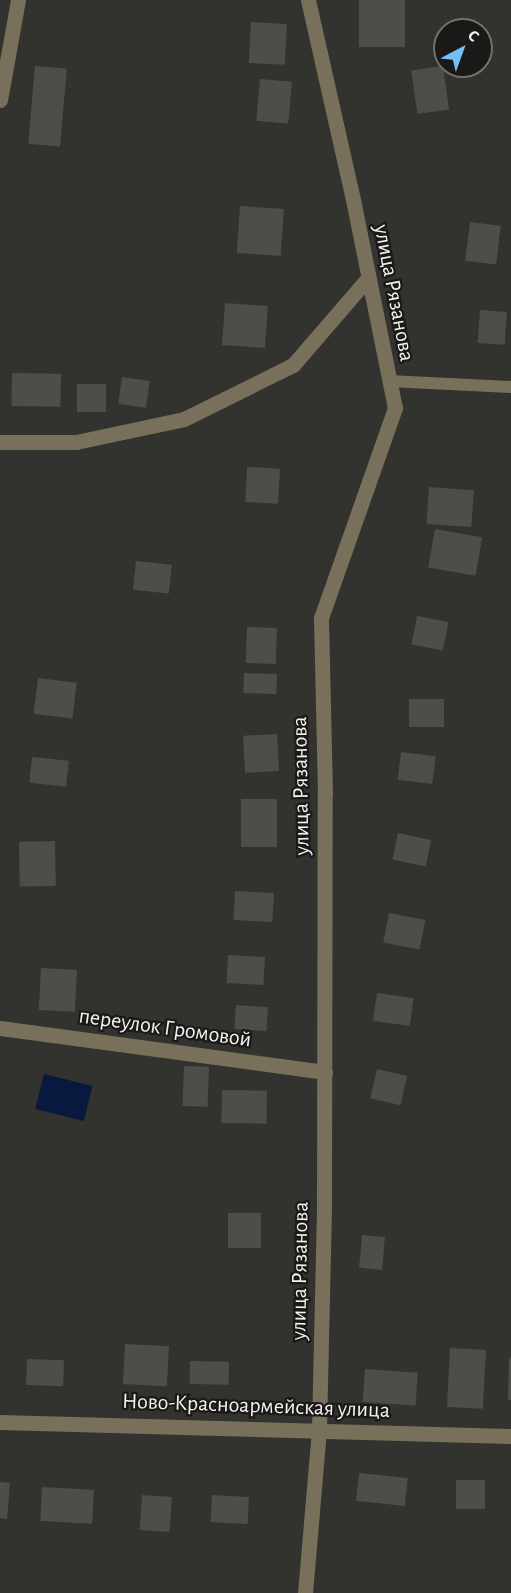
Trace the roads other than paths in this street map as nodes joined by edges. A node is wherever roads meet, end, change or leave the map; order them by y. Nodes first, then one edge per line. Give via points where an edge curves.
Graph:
1 (18, 0) edge
2 (308, 0) edge
3 (0, 100) edge
4 (369, 277) junction
5 (389, 381) junction
6 (511, 387) edge
7 (0, 442) edge
8 (0, 1028) edge
9 (324, 1072) junction
10 (0, 1422) edge
11 (320, 1430) junction
12 (511, 1436) edge
13 (304, 1593) edge

1 - 3 street
2 - 4 street, улица Рязанова
4 - 5 street, улица Рязанова
4 - 7 street via 293,365 184,419 76,442
5 - 6 lane
5 - 9 street, улица Рязанова via 395,408 321,618
8 - 9 street, переулок Громовой
9 - 11 street, улица Рязанова
10 - 11 street, Ново-Красноармейская улица
11 - 12 street, Ново-Красноармейская улица
11 - 13 street, улица Рязанова

